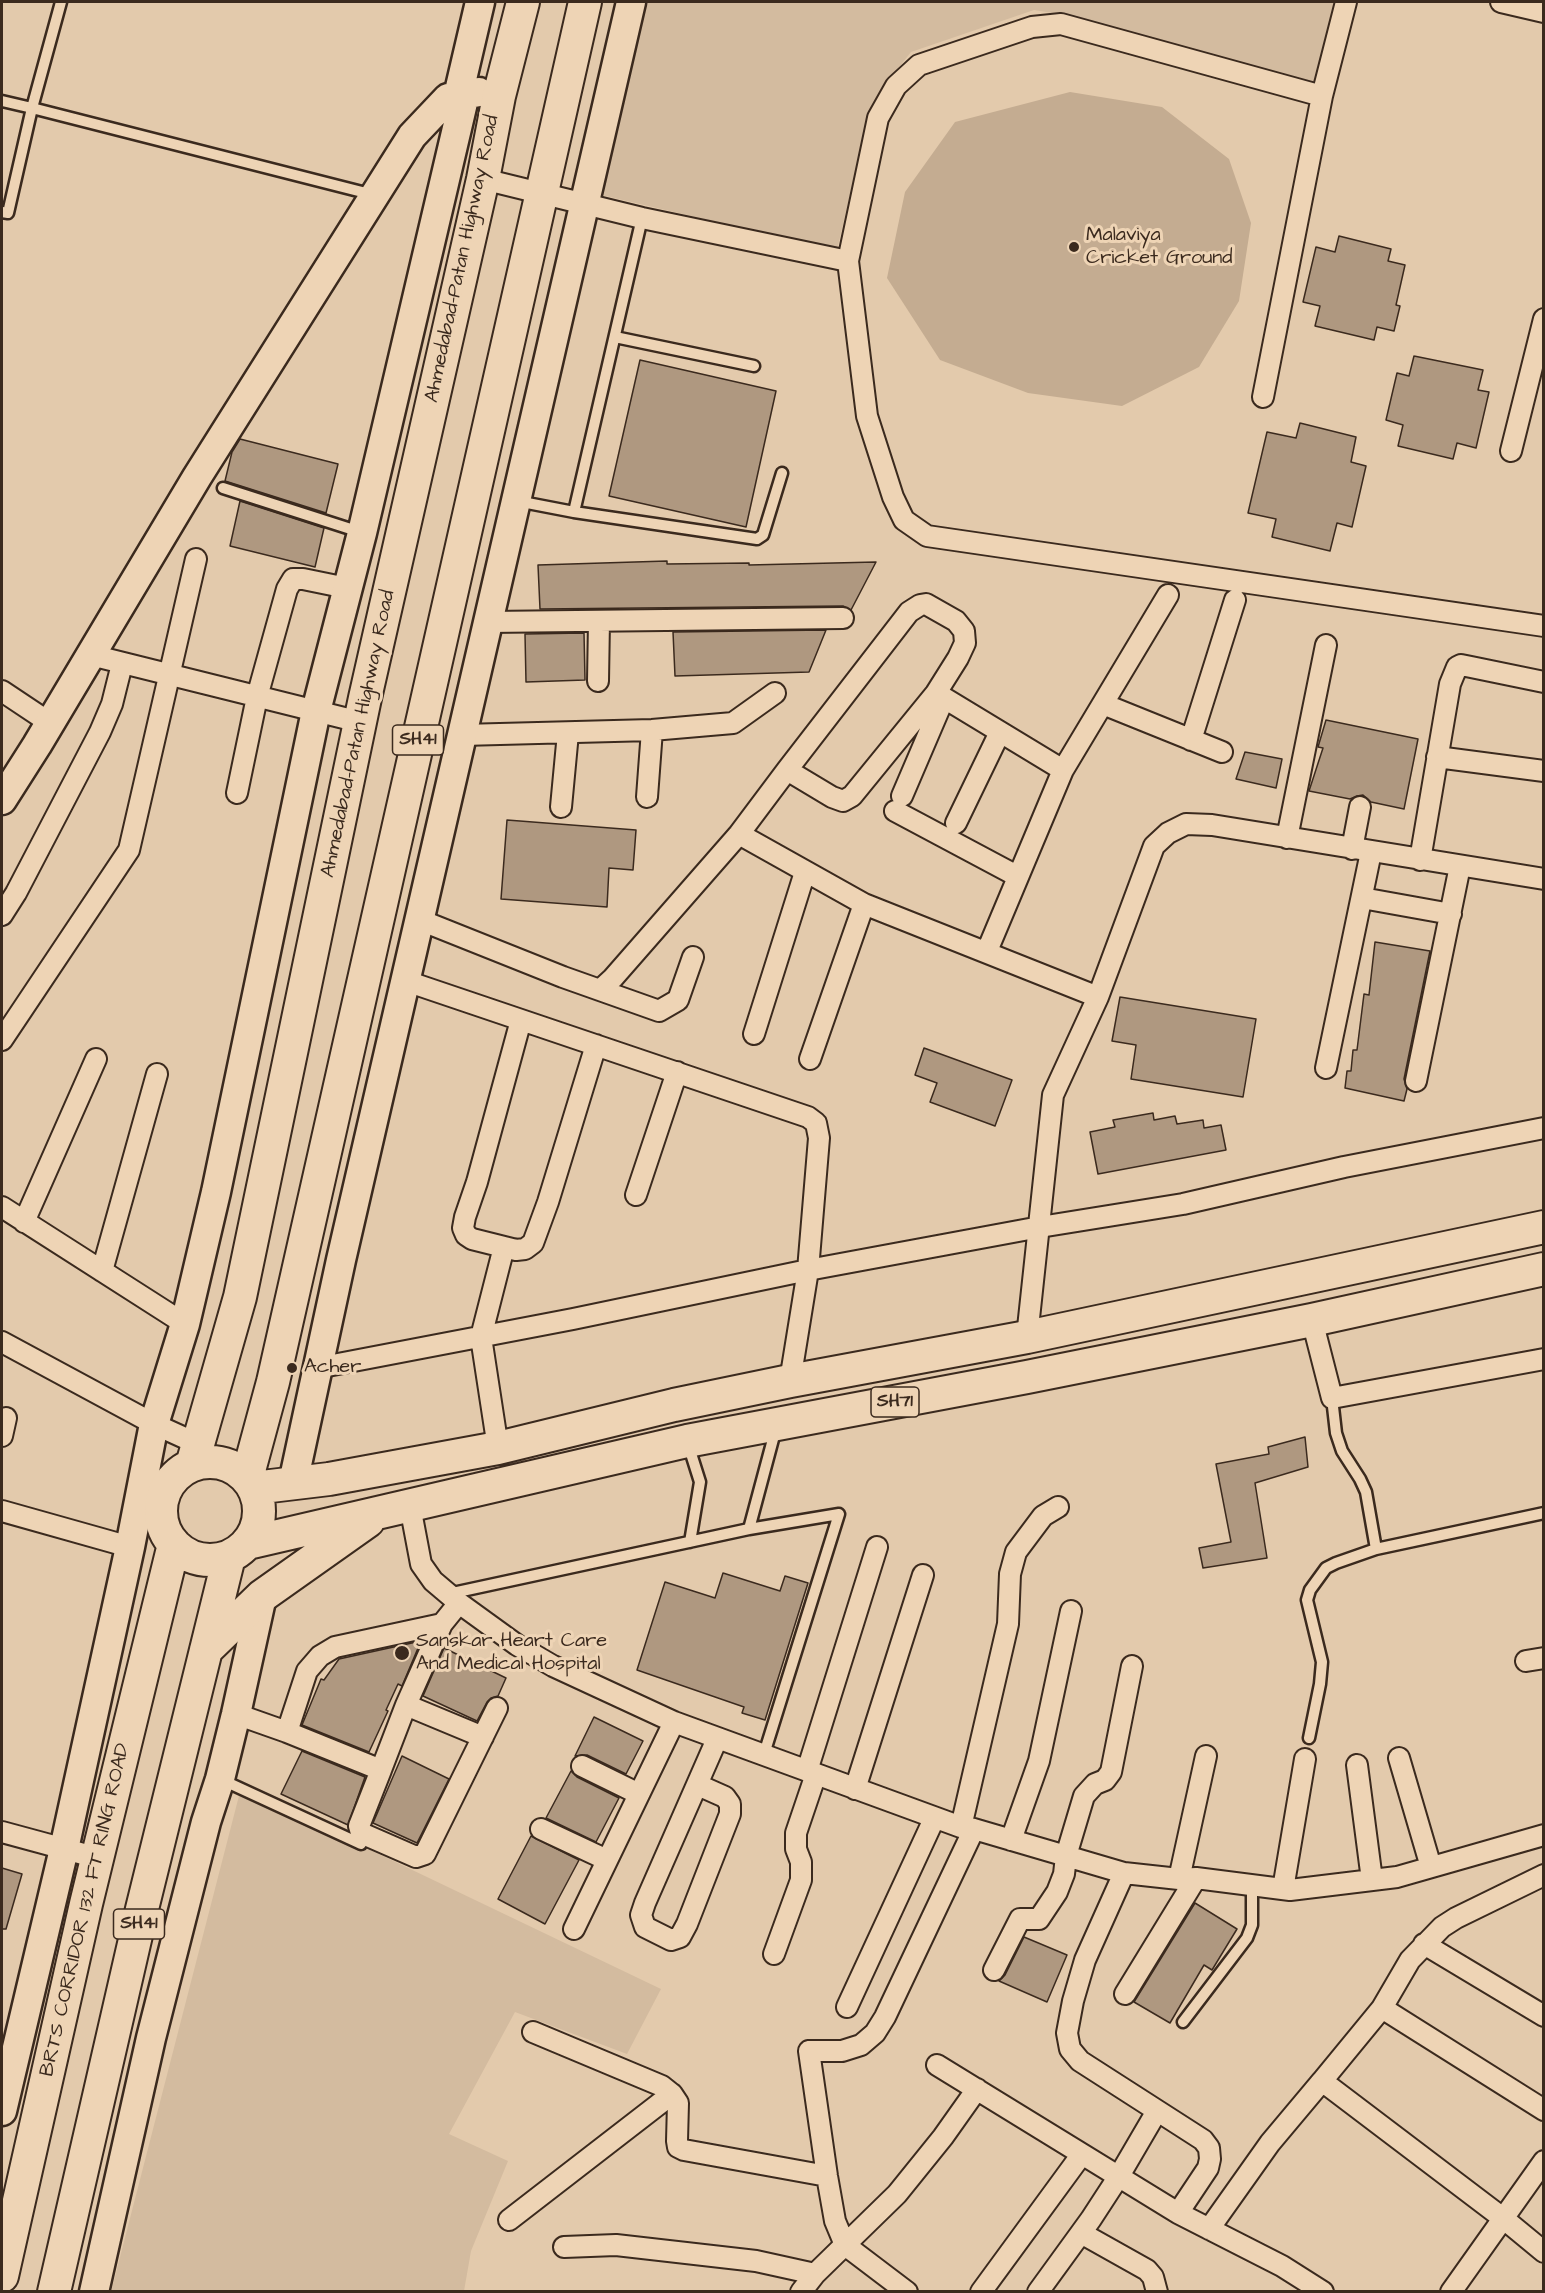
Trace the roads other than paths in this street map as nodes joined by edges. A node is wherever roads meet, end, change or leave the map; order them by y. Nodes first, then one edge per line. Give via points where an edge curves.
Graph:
1 (61, 2) edge
2 (480, 2) edge
3 (523, 2) edge
4 (585, 2) edge
5 (631, 2) edge
6 (1346, 2) edge
7 (1501, 2) edge
8 (1544, 12) edge
9 (462, 95) junction
10 (499, 96) junction
11 (1322, 96) junction
12 (2, 101) edge
13 (32, 108) junction
14 (483, 179) junction
15 (543, 193) junction
16 (375, 195) junction
17 (584, 204) junction
18 (2, 212) edge
19 (642, 218) junction
20 (848, 261) junction
21 (1544, 319) edge
22 (615, 337) junction
23 (754, 366) dead end
24 (1263, 397) dead end
25 (1511, 452) dead end
26 (782, 473) dead end
27 (223, 488) dead end
28 (516, 501) junction
29 (574, 512) junction
30 (362, 533) junction
31 (196, 559) dead end
32 (347, 588) junction
33 (1168, 595) dead end
34 (1235, 600) dead end
35 (843, 618) dead end
36 (599, 621) junction
37 (488, 622) junction
38 (1544, 626) edge
39 (1326, 645) dead end
40 (91, 655) junction
41 (122, 664) junction
42 (169, 675) junction
43 (598, 681) dead end
44 (1544, 682) edge
45 (2, 691) edge
46 (775, 693) dead end
47 (940, 695) junction
48 (257, 697) junction
49 (1103, 704) junction
50 (316, 711) junction
51 (360, 722) junction
52 (50, 723) junction
53 (652, 730) junction
54 (1000, 732) junction
55 (568, 733) junction
56 (462, 735) junction
57 (1191, 740) junction
58 (1222, 752) dead end
59 (1437, 757) junction
60 (787, 770) junction
61 (1063, 770) junction
62 (1544, 771) edge
63 (6, 782) edge
64 (237, 793) dead end
65 (647, 797) dead end
66 (561, 807) dead end
67 (1359, 807) dead end
68 (956, 823) dead end
69 (739, 834) junction
70 (1287, 838) junction
71 (1362, 850) junction
72 (1420, 860) junction
73 (1460, 866) junction
74 (805, 872) junction
75 (1017, 876) junction
76 (1544, 879) edge
77 (1362, 898) junction
78 (864, 903) junction
79 (1450, 914) junction
80 (2, 915) edge
81 (420, 920) junction
82 (987, 951) junction
83 (693, 957) dead end
84 (406, 981) junction
85 (600, 990) junction
86 (1098, 997) junction
87 (521, 1020) junction
88 (754, 1034) dead end
89 (2, 1040) edge
90 (596, 1045) junction
91 (96, 1059) dead end
92 (810, 1059) dead end
93 (1326, 1068) dead end
94 (677, 1072) junction
95 (157, 1074) dead end
96 (1416, 1081) dead end
97 (1544, 1128) edge
98 (636, 1195) dead end
99 (2, 1207) edge
100 (24, 1222) junction
101 (1040, 1227) junction
102 (1544, 1227) edge
103 (504, 1247) junction
104 (1544, 1269) edge
105 (808, 1270) junction
106 (102, 1271) junction
107 (1312, 1320) junction
108 (185, 1324) junction
109 (481, 1337) junction
110 (1027, 1337) junction
111 (2, 1342) edge
112 (1544, 1359) edge
113 (317, 1368) junction
114 (790, 1381) junction
115 (1332, 1398) junction
116 (674, 1405) junction
117 (154, 1424) junction
118 (777, 1424) junction
119 (687, 1441) junction
120 (498, 1448) junction
121 (195, 1455) junction
122 (250, 1483) junction
123 (293, 1483) junction
124 (1058, 1507) dead end
125 (395, 1509) junction
126 (2, 1511) edge
127 (1544, 1513) edge
128 (749, 1529) junction
129 (690, 1542) junction
130 (174, 1544) junction
131 (130, 1547) junction
132 (878, 1547) dead end
133 (1376, 1549) junction
134 (238, 1550) junction
135 (923, 1575) dead end
136 (262, 1596) junction
137 (454, 1598) junction
138 (1071, 1611) dead end
139 (442, 1624) junction
140 (206, 1650) junction
141 (1132, 1666) dead end
142 (406, 1705) junction
143 (497, 1708) dead end
144 (236, 1714) junction
145 (674, 1722) junction
146 (288, 1732) junction
147 (483, 1737) junction
148 (1309, 1738) dead end
149 (717, 1739) junction
150 (764, 1754) junction
151 (1206, 1756) dead end
152 (1399, 1758) dead end
153 (1305, 1759) dead end
154 (1357, 1765) dead end
155 (582, 1766) dead end
156 (381, 1770) junction
157 (812, 1773) junction
158 (220, 1779) junction
159 (698, 1785) junction
160 (855, 1789) junction
161 (639, 1794) junction
162 (934, 1819) junction
163 (968, 1828) junction
164 (541, 1829) dead end
165 (2, 1832) edge
166 (1544, 1835) edge
167 (1011, 1840) junction
168 (361, 1844) dead end
169 (64, 1849) junction
170 (1066, 1856) junction
171 (98, 1858) junction
172 (608, 1860) junction
173 (1431, 1867) junction
174 (1124, 1873) junction
175 (1544, 1875) edge
176 (1188, 1878) junction
177 (1372, 1880) junction
178 (1252, 1886) junction
179 (1283, 1889) junction
180 (574, 1929) dead end
181 (1424, 1944) junction
182 (774, 1954) dead end
183 (994, 1970) dead end
184 (1125, 1994) dead end
185 (847, 2007) dead end
186 (1382, 2008) junction
187 (1544, 2016) edge
188 (1184, 2022) dead end
189 (533, 2032) dead end
190 (937, 2065) dead end
191 (1322, 2081) junction
192 (977, 2090) junction
193 (672, 2094) junction
194 (1544, 2110) edge
195 (2, 2111) edge
196 (1157, 2111) junction
197 (1082, 2154) junction
198 (1544, 2161) edge
199 (827, 2176) junction
200 (1119, 2176) junction
201 (1178, 2213) junction
202 (1504, 2219) junction
203 (508, 2220) dead end
204 (1209, 2229) junction
205 (1081, 2233) junction
206 (845, 2245) junction
207 (564, 2247) dead end
208 (1544, 2252) edge
209 (815, 2274) junction
210 (2, 2276) edge
211 (54, 2292) edge
212 (94, 2292) edge
213 (801, 2292) edge
214 (907, 2292) edge
215 (981, 2292) edge
216 (1038, 2292) edge
217 (1157, 2292) edge
218 (1323, 2292) edge
219 (1451, 2292) edge

1 - 13 lane
2 - 9 street
3 - 10 main road, Ahmedabad-Patan Highway Road
4 - 15 main road, SH41
5 - 17 street
6 - 11 street
7 - 8 street
9 - 10 street via 482,91
9 - 16 street via 448,98 412,136
9 - 30 street
10 - 14 main road, Ahmedabad-Patan Highway Road
11 - 20 street via 1060,24 1032,27 919,65 896,86 878,118
11 - 24 street
12 - 13 lane
13 - 16 lane
13 - 18 lane via 8,213
14 - 15 street
14 - 51 main road, Ahmedabad-Patan Highway Road
15 - 17 street
15 - 122 main road, SH41
16 - 40 street via 197,477
17 - 19 street
17 - 28 street
19 - 20 street
19 - 22 lane
20 - 38 street via 867,416 904,520 927,536
21 - 25 street
22 - 23 lane
22 - 29 lane
26 - 29 lane via 764,535 757,539
27 - 30 lane
28 - 29 lane
28 - 37 street
30 - 32 street
31 - 42 street
32 - 48 street via 293,579
32 - 50 street
33 - 49 street
34 - 57 street
35 - 36 street
36 - 37 street
36 - 43 street
37 - 56 street
39 - 70 street
40 - 41 street
40 - 52 street
41 - 42 street
41 - 80 street via 100,732
42 - 48 street
42 - 89 street via 129,850
44 - 59 street via 1471,666 1457,667 1450,684
45 - 52 street
46 - 53 street via 733,723
47 - 54 street
47 - 60 street via 852,796 843,801
47 - 60 street via 965,643 964,631 956,621 926,604 920,605 909,612
47 - 75 street via 899,804
48 - 50 street
48 - 64 street
49 - 57 street
49 - 61 street
50 - 51 street
50 - 108 street
51 - 121 main road, Ahmedabad-Patan Highway Road via 240,1297
52 - 63 street
53 - 55 street
53 - 65 street
54 - 61 street
54 - 68 street
55 - 56 street
55 - 66 street
56 - 81 street
57 - 58 street
59 - 62 street
59 - 72 street
60 - 69 street
61 - 75 street
67 - 71 street
69 - 74 street
69 - 85 street
70 - 71 street
70 - 86 street via 1212,825 1186,824 1168,833 1154,846
71 - 72 street
71 - 77 street
72 - 73 street
73 - 76 street
73 - 79 street
74 - 78 street
74 - 88 street
75 - 82 street
77 - 79 street
77 - 93 street
78 - 82 street
78 - 92 street
79 - 96 street
81 - 84 street
81 - 85 street
82 - 86 street
83 - 85 street via 678,1000 659,1011
84 - 87 street
84 - 113 street
86 - 101 street via 1053,1095
87 - 90 street
87 - 103 street via 463,1228 472,1239
90 - 94 street
90 - 103 street via 533,1243 525,1249
91 - 100 street
94 - 98 street
94 - 105 street via 816,1123 819,1138
95 - 106 street
97 - 101 street via 1344,1167 1183,1204
99 - 100 street
100 - 106 street
101 - 105 street
101 - 110 street
102 - 110 main road, SH71
103 - 109 street
104 - 107 main road, SH71
105 - 109 street
105 - 114 street
106 - 108 street
107 - 115 street
107 - 118 main road, SH71
108 - 117 street
109 - 113 street
109 - 120 street
110 - 114 main road, SH71
111 - 117 street
112 - 115 street
113 - 123 street
114 - 116 main road, SH71
115 - 133 lane via 1342,1451 1366,1492
116 - 119 main road
116 - 120 main road, SH71
117 - 121 street
117 - 131 street
118 - 119 main road, SH71
118 - 128 lane
119 - 125 main road, SH71
119 - 129 lane via 700,1482
120 - 123 main road, SH71
121 - 122 main road via 227,1465
121 - 130 main road via 173,1479 162,1500 163,1524
122 - 123 main road, SH71
122 - 134 main road, SH41 via 260,1510 258,1522
124 - 163 street via 1044,1516 1016,1552 1010,1574 1008,1624
125 - 134 main road, SH71
125 - 136 main road
125 - 137 street via 421,1563 433,1581
126 - 131 street
127 - 133 lane
128 - 129 lane
128 - 150 lane via 839,1514
129 - 137 lane
130 - 134 main road via 183,1552 206,1560
130 - 171 main road, BRTS CORRIDOR 132 FT RING ROAD / SH41
131 - 169 street
132 - 157 street
133 - 148 lane via 1326,1568 1310,1590 1308,1611 1322,1662
134 - 140 main road, SH41
135 - 160 street
136 - 140 main road
136 - 144 street
137 - 139 street
137 - 145 street via 517,1645 553,1666
138 - 167 street via 1039,1761
139 - 142 street
139 - 146 street via 335,1647 320,1656 307,1671
140 - 211 main road, SH41
141 - 170 street via 1111,1772 1084,1796
142 - 147 street
142 - 156 street
143 - 147 street
144 - 146 street
144 - 158 street
145 - 149 street
145 - 161 street
146 - 156 street
147 - 156 street via 430,1848 416,1857 361,1833 359,1826
149 - 150 street
149 - 159 street
150 - 157 street
151 - 176 street
152 - 173 street
153 - 179 street
154 - 177 street
155 - 161 street
157 - 160 street
157 - 182 street via 796,1833 801,1880
158 - 168 lane
158 - 212 street via 151,2037
159 - 159 street via 725,1797 730,1814 687,1924 680,1937 671,1940 645,1927 641,1915
160 - 162 street
161 - 172 street
162 - 163 street
162 - 185 street
163 - 167 street
163 - 199 street via 875,2033 861,2044 842,2050 809,2051
164 - 172 street
165 - 169 street
166 - 173 street
167 - 170 street
169 - 171 street
169 - 195 street
170 - 174 street
170 - 183 street via 1064,1874 1051,1903 1040,1919 1020,1919
171 - 210 main road, BRTS CORRIDOR 132 FT RING ROAD / SH41
172 - 180 street
173 - 177 street
174 - 176 street
174 - 196 street via 1085,1960 1067,2034 1070,2049 1080,2061
175 - 181 street via 1456,1918
176 - 178 street
176 - 184 street
177 - 179 street
178 - 179 street
178 - 188 lane via 1252,1925 1247,1938
181 - 186 street
181 - 187 street
186 - 191 street
186 - 194 street
189 - 193 street via 649,2079
190 - 192 street
191 - 202 street
191 - 204 street via 1270,2143
192 - 197 street
192 - 206 street via 897,2194
193 - 199 street via 678,2103 678,2147
193 - 203 street
196 - 200 street
196 - 201 street via 1203,2140 1209,2148 1208,2168
197 - 200 street
197 - 215 street
198 - 202 street
199 - 206 street via 835,2221
200 - 201 street
200 - 205 street
201 - 204 street
202 - 208 street
202 - 219 street
204 - 218 street
205 - 216 street
205 - 217 street via 1147,2270
206 - 209 street
206 - 214 street
207 - 209 street via 627,2247 756,2261
209 - 213 street

